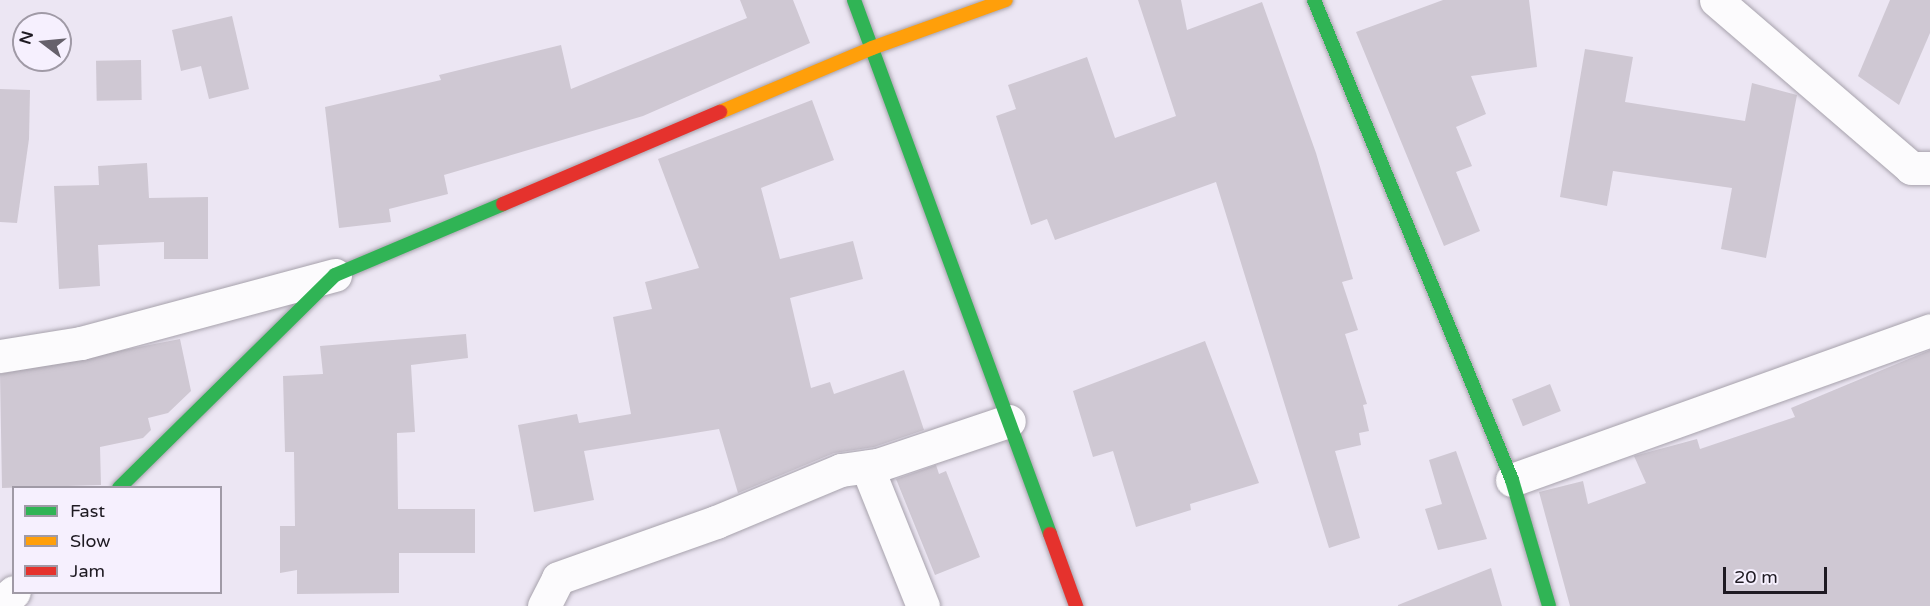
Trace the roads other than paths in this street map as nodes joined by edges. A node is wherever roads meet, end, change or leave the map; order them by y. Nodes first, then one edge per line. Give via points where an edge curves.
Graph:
1 (854, 0) edge
2 (1006, 0) edge
3 (1314, 0) edge
4 (1716, 0) edge
5 (872, 48) junction
6 (1930, 168) edge
7 (335, 275) junction
8 (1930, 330) edge
9 (0, 356) edge
10 (1009, 421) junction
11 (867, 467) junction
12 (1512, 480) junction
13 (121, 486) edge
14 (544, 606) edge
15 (923, 606) edge
16 (1076, 606) edge
17 (1549, 606) edge

1 - 5 street
2 - 5 street
3 - 12 street
4 - 6 street via 1911,168
5 - 7 street
5 - 10 street
7 - 9 street via 81,343
7 - 13 street
8 - 12 street
10 - 11 street
10 - 16 street
11 - 14 street via 841,470 716,522 558,578
11 - 15 street
12 - 17 street

